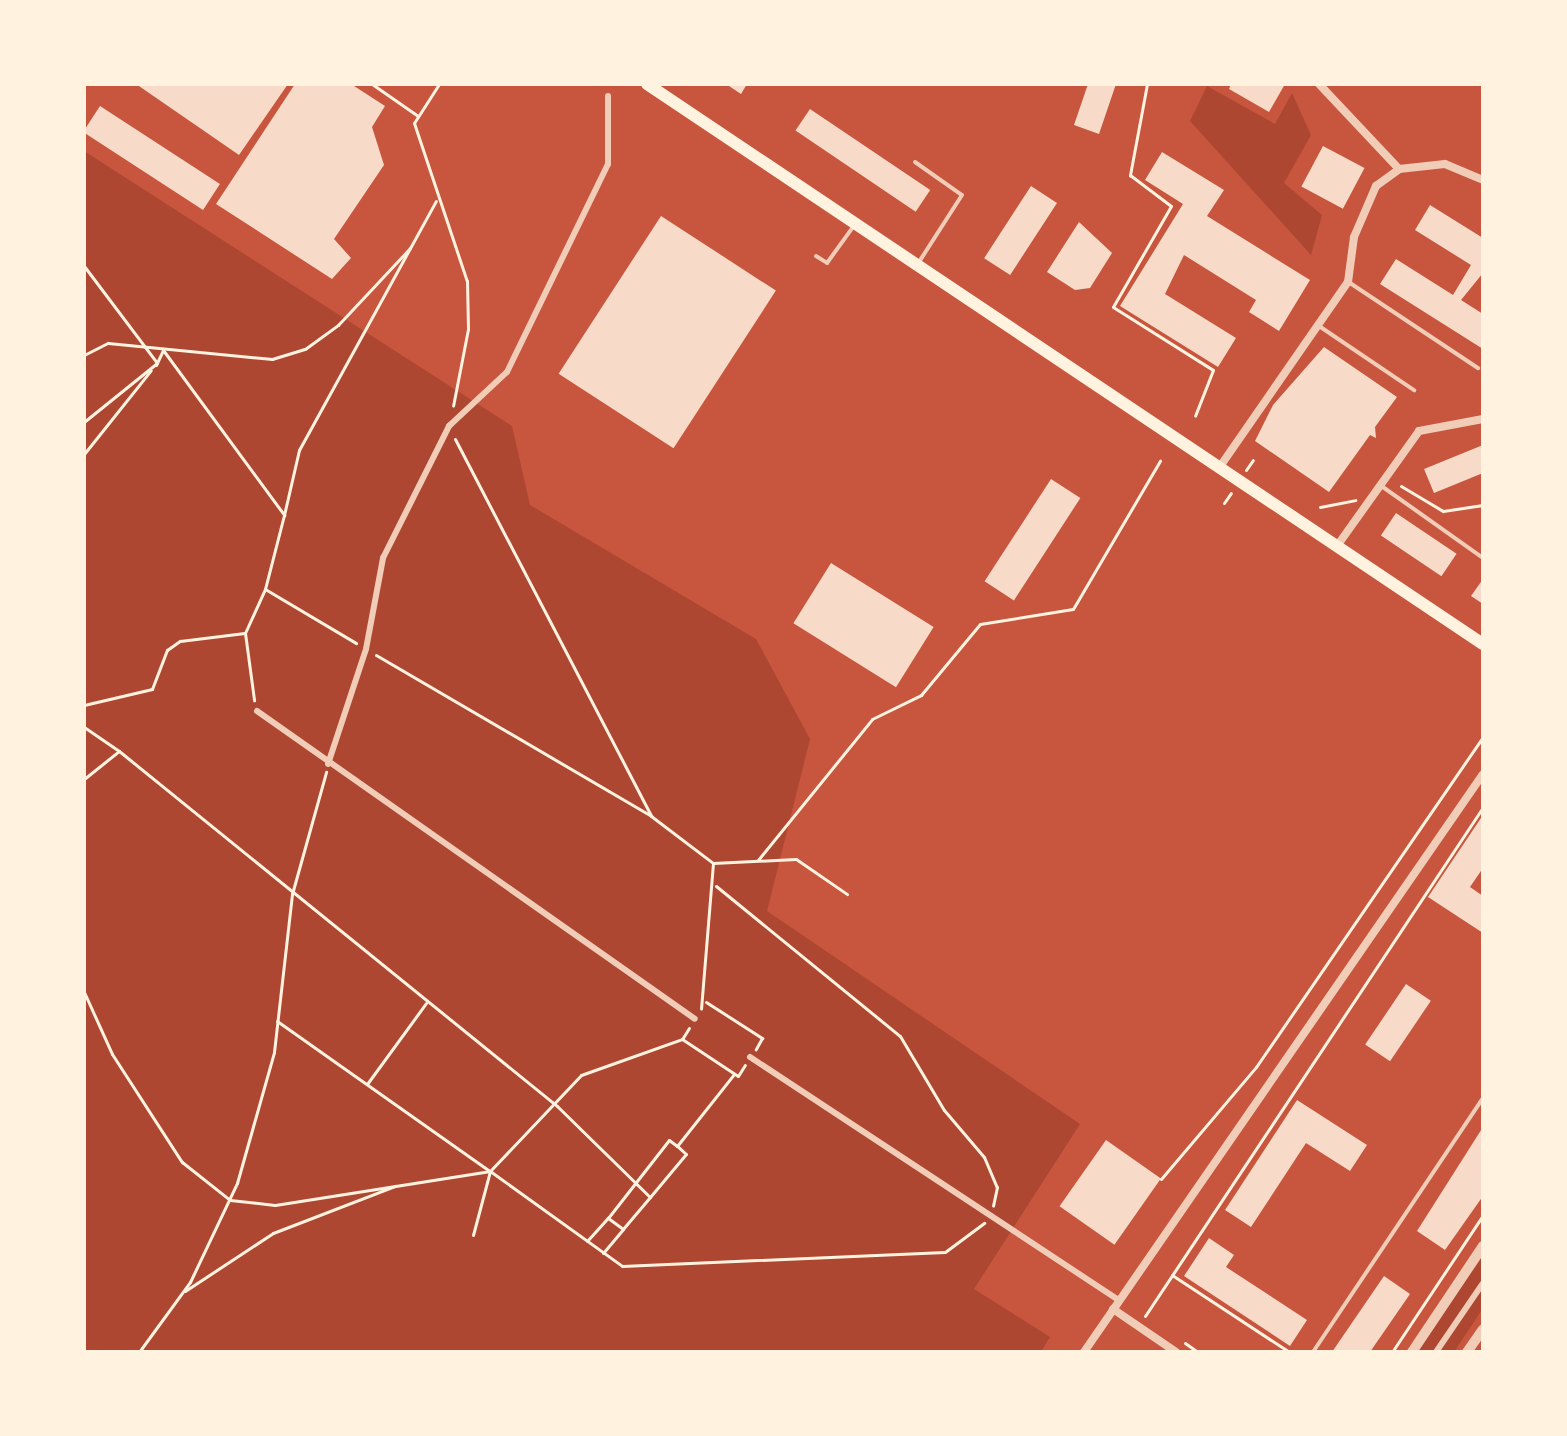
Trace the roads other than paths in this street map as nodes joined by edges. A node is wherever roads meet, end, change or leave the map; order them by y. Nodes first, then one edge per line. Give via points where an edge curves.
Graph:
1 (647, 84) edge
2 (1319, 84) edge
3 (608, 96) dead end
4 (915, 162) dead end
5 (1399, 169) junction
6 (1483, 180) edge
7 (856, 222) junction
8 (816, 256) dead end
9 (917, 264) junction
10 (1348, 282) junction
11 (1317, 325) junction
12 (1478, 368) dead end
13 (1414, 390) dead end
14 (1483, 419) edge
15 (1219, 468) junction
16 (1378, 484) junction
17 (1337, 546) junction
18 (1483, 558) edge
19 (1483, 644) edge
20 (257, 711) road end
21 (328, 764) junction
22 (1483, 774) edge
23 (695, 1019) road end
24 (750, 1057) road end
25 (1483, 1098) edge
26 (1483, 1246) edge
27 (1483, 1283) edge
28 (1118, 1300) junction
29 (1113, 1309) junction
30 (1483, 1329) edge
31 (1084, 1352) edge
32 (1176, 1352) edge
33 (1313, 1352) edge
34 (1412, 1352) edge
35 (1436, 1352) edge
36 (1467, 1352) edge

1 - 7 main road
2 - 5 street
3 - 21 street via 608,164 507,372 449,426 383,558 366,649
4 - 9 lane via 962,195
5 - 6 street via 1445,164
5 - 10 street via 1363,208
7 - 8 lane via 827,263
7 - 9 main road
9 - 15 main road
10 - 11 street
10 - 12 lane
11 - 13 lane
11 - 15 street
14 - 16 street via 1419,431
15 - 17 main road
16 - 17 street
16 - 18 lane
17 - 19 main road
20 - 21 street
21 - 23 street
22 - 28 street
24 - 28 street
25 - 33 lane
26 - 34 street
27 - 35 street
28 - 29 street
29 - 31 street
29 - 32 street
30 - 36 street

